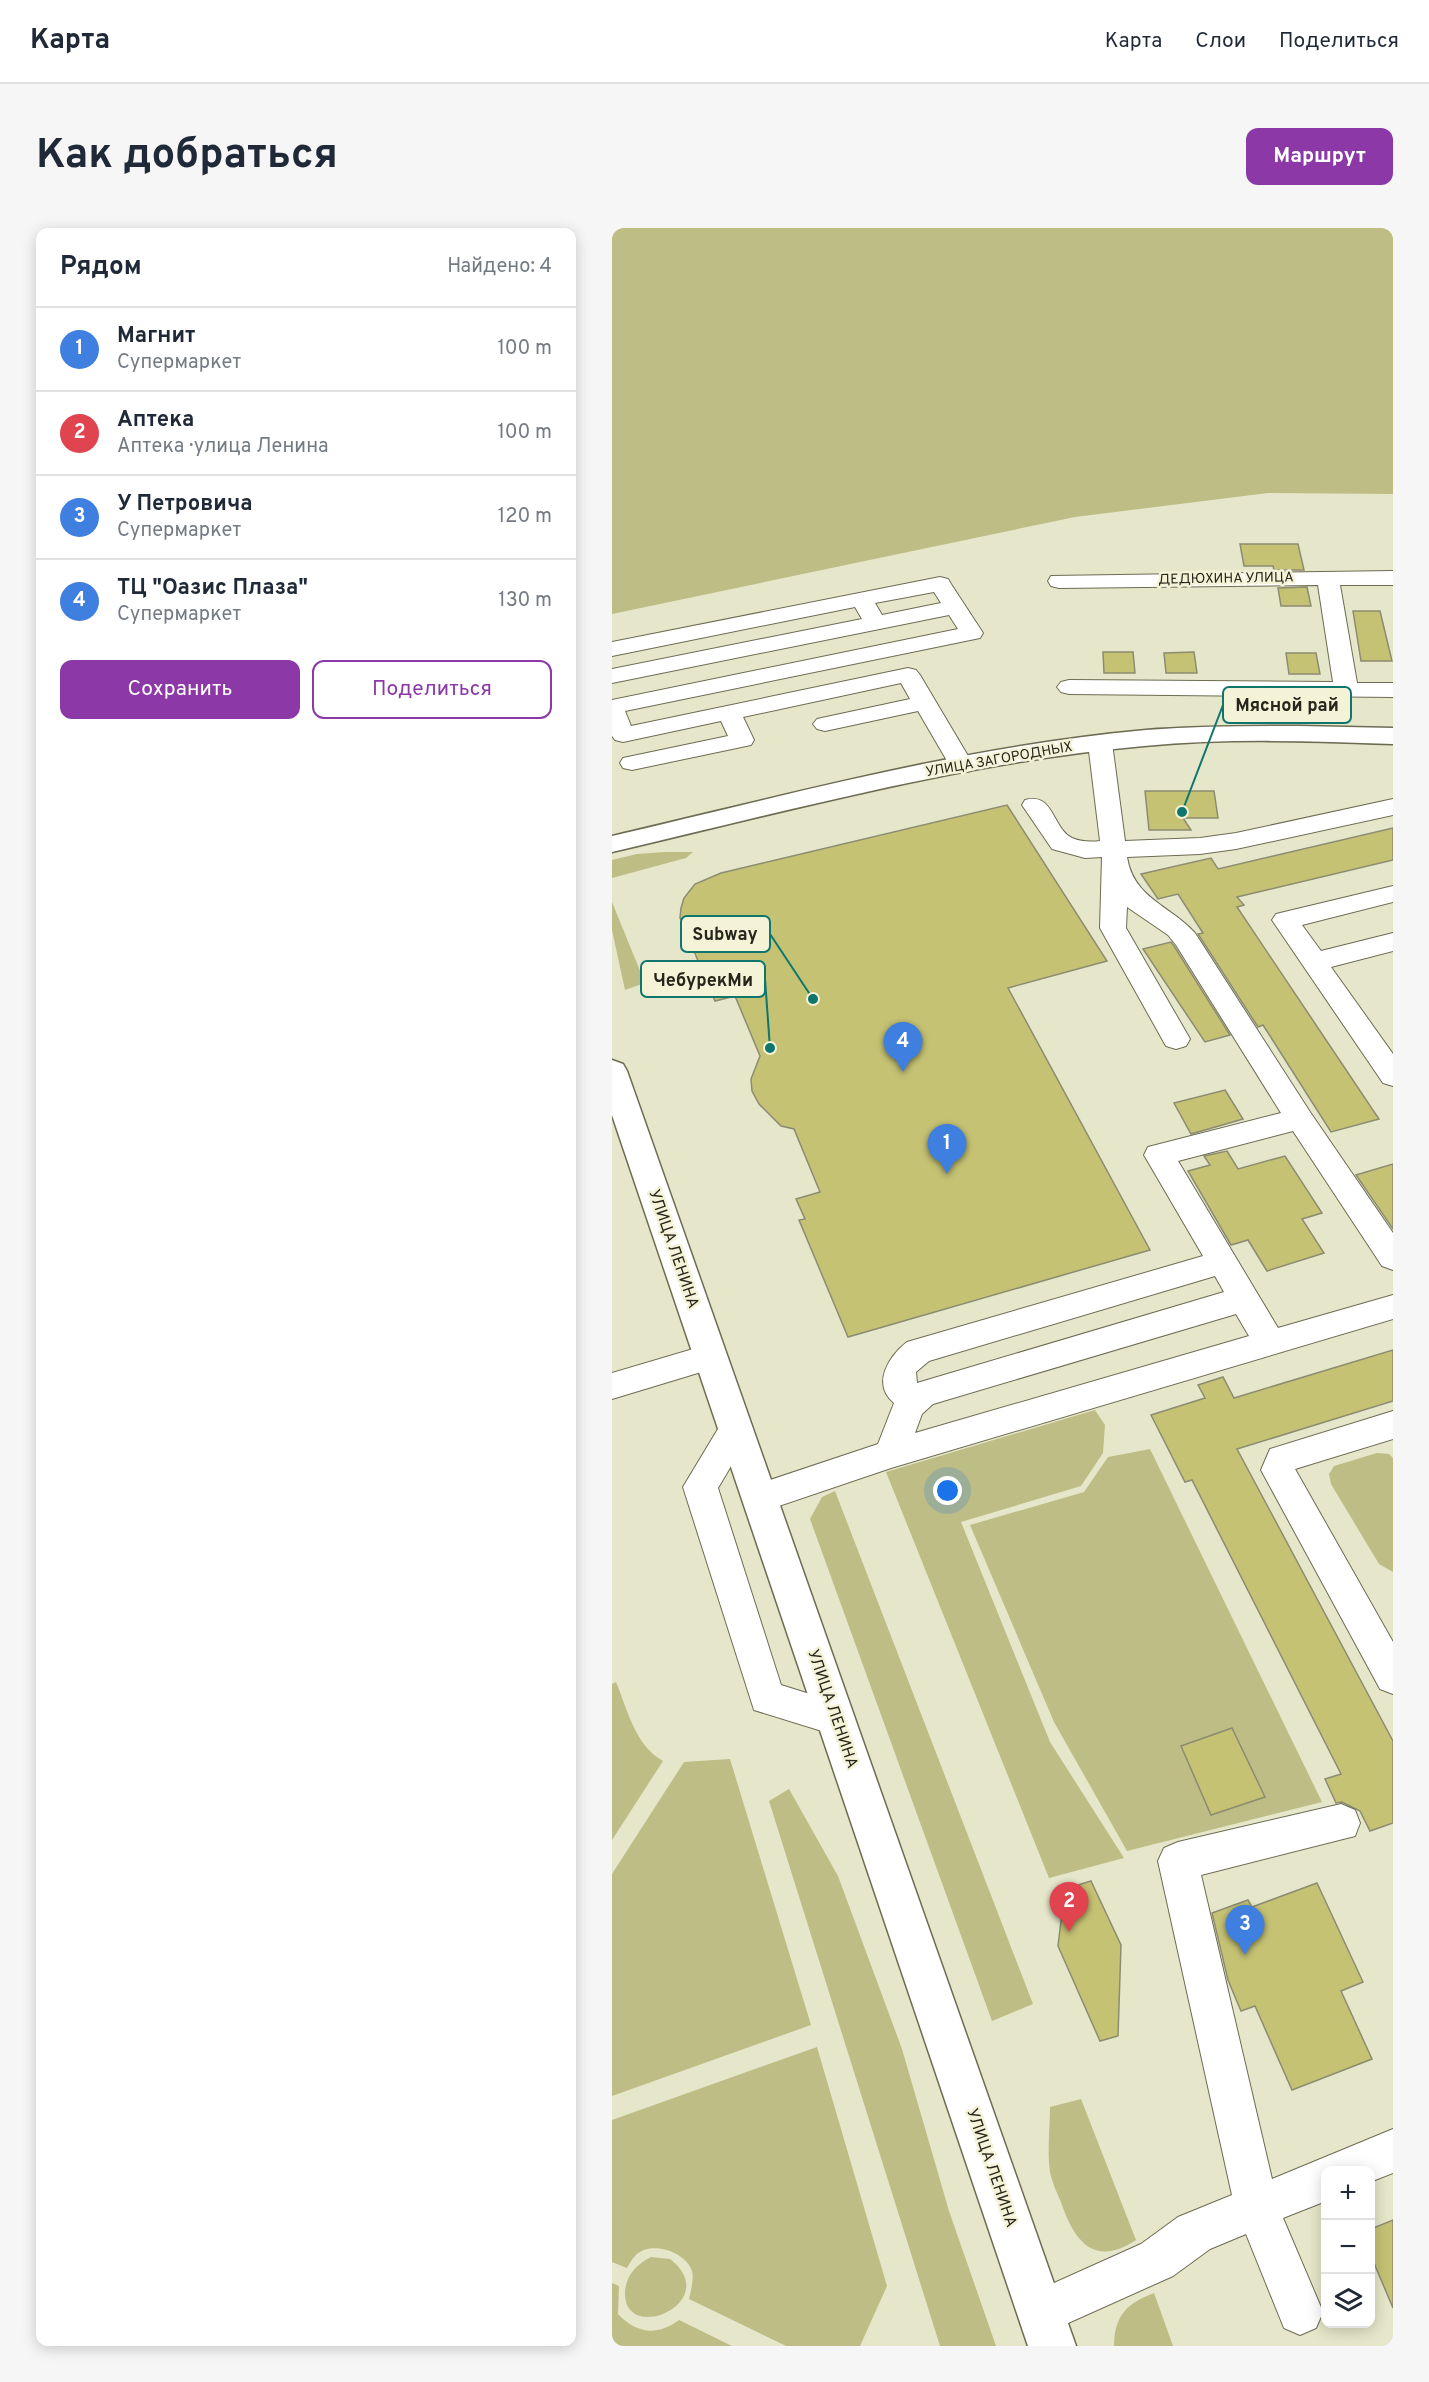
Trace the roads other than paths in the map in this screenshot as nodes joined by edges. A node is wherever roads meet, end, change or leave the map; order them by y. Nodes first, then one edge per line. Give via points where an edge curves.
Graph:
1 (1393, 578) edge
2 (1328, 579) junction
3 (1059, 581) dead end
4 (862, 599) junction
5 (955, 607) junction
6 (877, 623) junction
7 (612, 649) edge
8 (892, 649) junction
9 (908, 675) junction
10 (612, 676) edge
11 (1069, 687) dead end
12 (1346, 689) junction
13 (1393, 690) edge
14 (924, 703) junction
15 (612, 707) edge
16 (729, 712) junction
17 (825, 724) dead end
18 (1393, 736) edge
19 (1100, 743) junction
20 (632, 763) dead end
21 (962, 766) junction
22 (1034, 805) dead end
23 (1393, 807) edge
24 (612, 844) edge
25 (1115, 857) junction
26 (1393, 894) edge
27 (1393, 942) edge
28 (1314, 962) junction
29 (1176, 1039) dead end
30 (1385, 1050) edge
31 (612, 1071) edge
32 (1393, 1076) edge
33 (1300, 1119) junction
34 (1393, 1258) edge
35 (1223, 1262) junction
36 (1244, 1299) junction
37 (1393, 1307) edge
38 (1270, 1343) junction
39 (710, 1357) junction
40 (612, 1386) edge
41 (913, 1399) junction
42 (1393, 1425) edge
43 (736, 1429) junction
44 (891, 1454) junction
45 (761, 1497) junction
46 (1393, 1677) edge
47 (835, 1718) junction
48 (1341, 1823) dead end
49 (1393, 2151) edge
50 (1355, 2166) edge
51 (1321, 2181) edge
52 (1257, 2208) junction
53 (1300, 2312) dead end
54 (1047, 2329) edge

1 - 2 lane, ДЕДЮХИНА УЛИЦА
2 - 3 lane, ДЕДЮХИНА УЛИЦА
2 - 12 lane
4 - 5 lane via 940,584
4 - 6 lane
4 - 7 lane
5 - 6 lane
5 - 8 lane via 972,633
6 - 8 lane
6 - 10 lane
8 - 9 lane
8 - 15 lane
9 - 14 lane
9 - 16 lane
11 - 12 lane
12 - 13 lane
14 - 17 lane
14 - 21 lane
15 - 16 lane via 623,735
16 - 20 lane via 742,740
18 - 19 main road, УЛИЦА ЗАГОРОДНЫХ via 1232,734
19 - 21 main road, УЛИЦА ЗАГОРОДНЫХ
19 - 25 lane
21 - 24 main road, УЛИЦА ЗАГОРОДНЫХ
22 - 25 lane via 1061,843
23 - 25 lane via 1236,841
25 - 29 lane via 1113,928
25 - 33 lane via 1138,903 1186,939
26 - 28 lane via 1285,920
27 - 28 lane
28 - 30 lane
30 - 32 lane
31 - 39 main road, УЛИЦА ЛЕНИНА
33 - 34 lane
33 - 35 lane via 1160,1155
35 - 36 lane
35 - 41 lane via 918,1351 898,1373 902,1390
36 - 38 lane
36 - 41 lane
37 - 38 lane
38 - 44 lane
39 - 40 lane
39 - 43 main road, УЛИЦА ЛЕНИНА
41 - 44 lane
42 - 46 lane via 1282,1459 1278,1470
43 - 45 main road, УЛИЦА ЛЕНИНА
43 - 47 lane via 700,1487 767,1698
44 - 45 lane
45 - 47 main road, УЛИЦА ЛЕНИНА
47 - 54 main road, УЛИЦА ЛЕНИНА
48 - 52 lane via 1178,1861
49 - 50 lane
51 - 52 lane
52 - 53 lane
52 - 54 lane via 1194,2233

